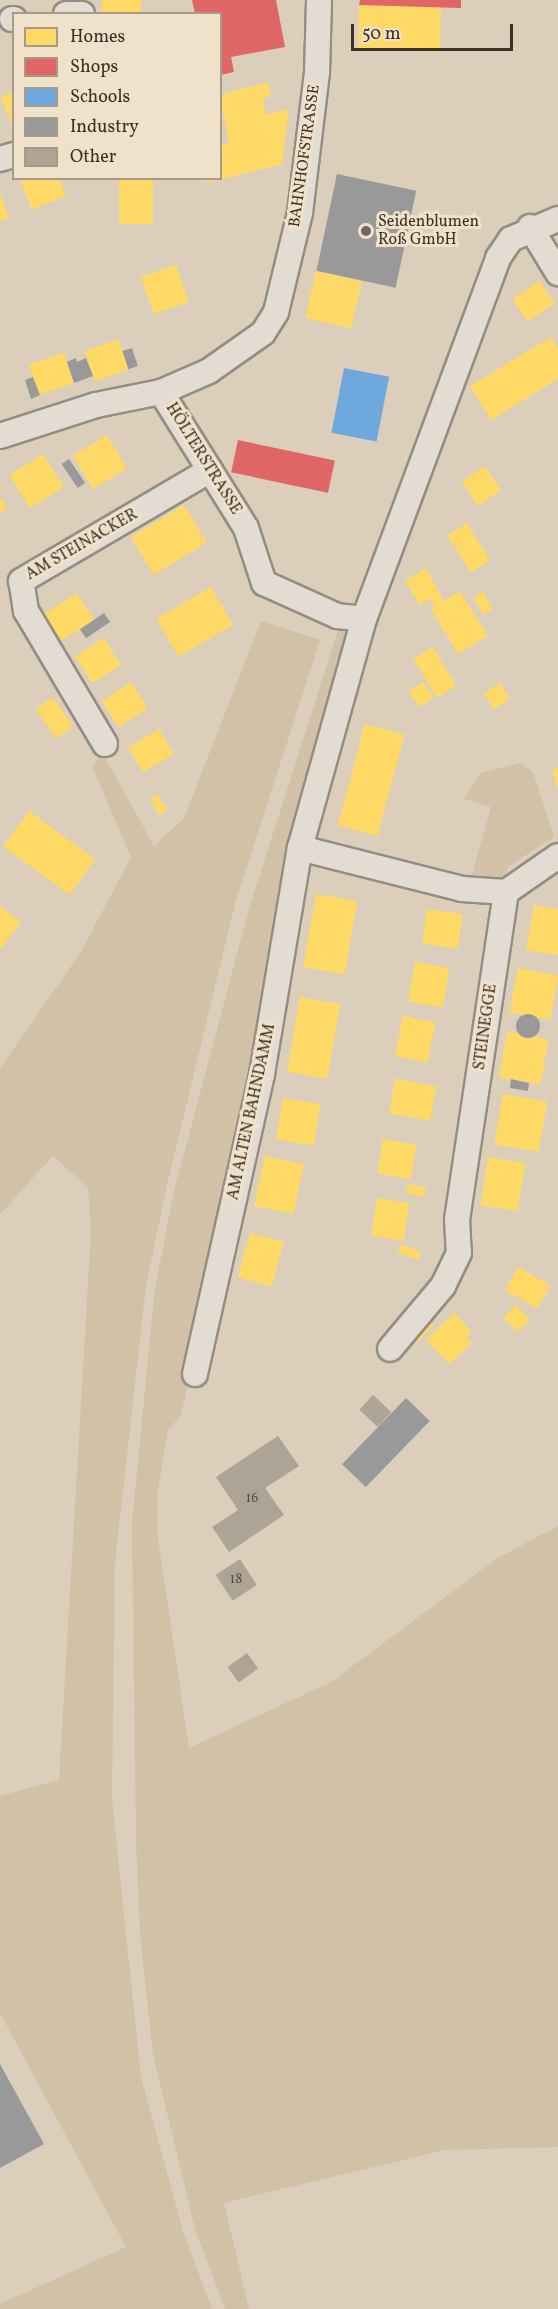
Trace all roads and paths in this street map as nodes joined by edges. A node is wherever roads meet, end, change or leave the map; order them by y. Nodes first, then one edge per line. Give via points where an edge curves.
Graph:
1 (319, 0) edge
2 (558, 219) edge
3 (530, 227) junction
4 (558, 273) edge
5 (162, 392) junction
6 (0, 436) edge
7 (210, 470) junction
8 (364, 619) junction
9 (105, 744) dead end
10 (300, 848) junction
11 (558, 856) edge
12 (506, 892) junction
13 (390, 1349) dead end
14 (195, 1374) dead end

1 - 5 street, BAHNHOFSTRASSE via 311,139 300,213 276,312 263,333 241,351 209,371
2 - 3 street
3 - 4 street
3 - 8 street via 511,239 498,258
5 - 6 street, HÖLTERSTRASSE via 96,405
5 - 7 street, HÖLTERSTRASSE
7 - 8 street, HÖLTERSTRASSE via 246,528 264,583 337,616
7 - 9 street, AM STEINACKER via 21,581 26,611
8 - 10 street
10 - 12 street via 462,889
10 - 14 street, AM ALTEN BAHNDAMM via 262,1074
11 - 12 street
12 - 13 street, STEINEGGE via 457,1219 459,1253 443,1286

